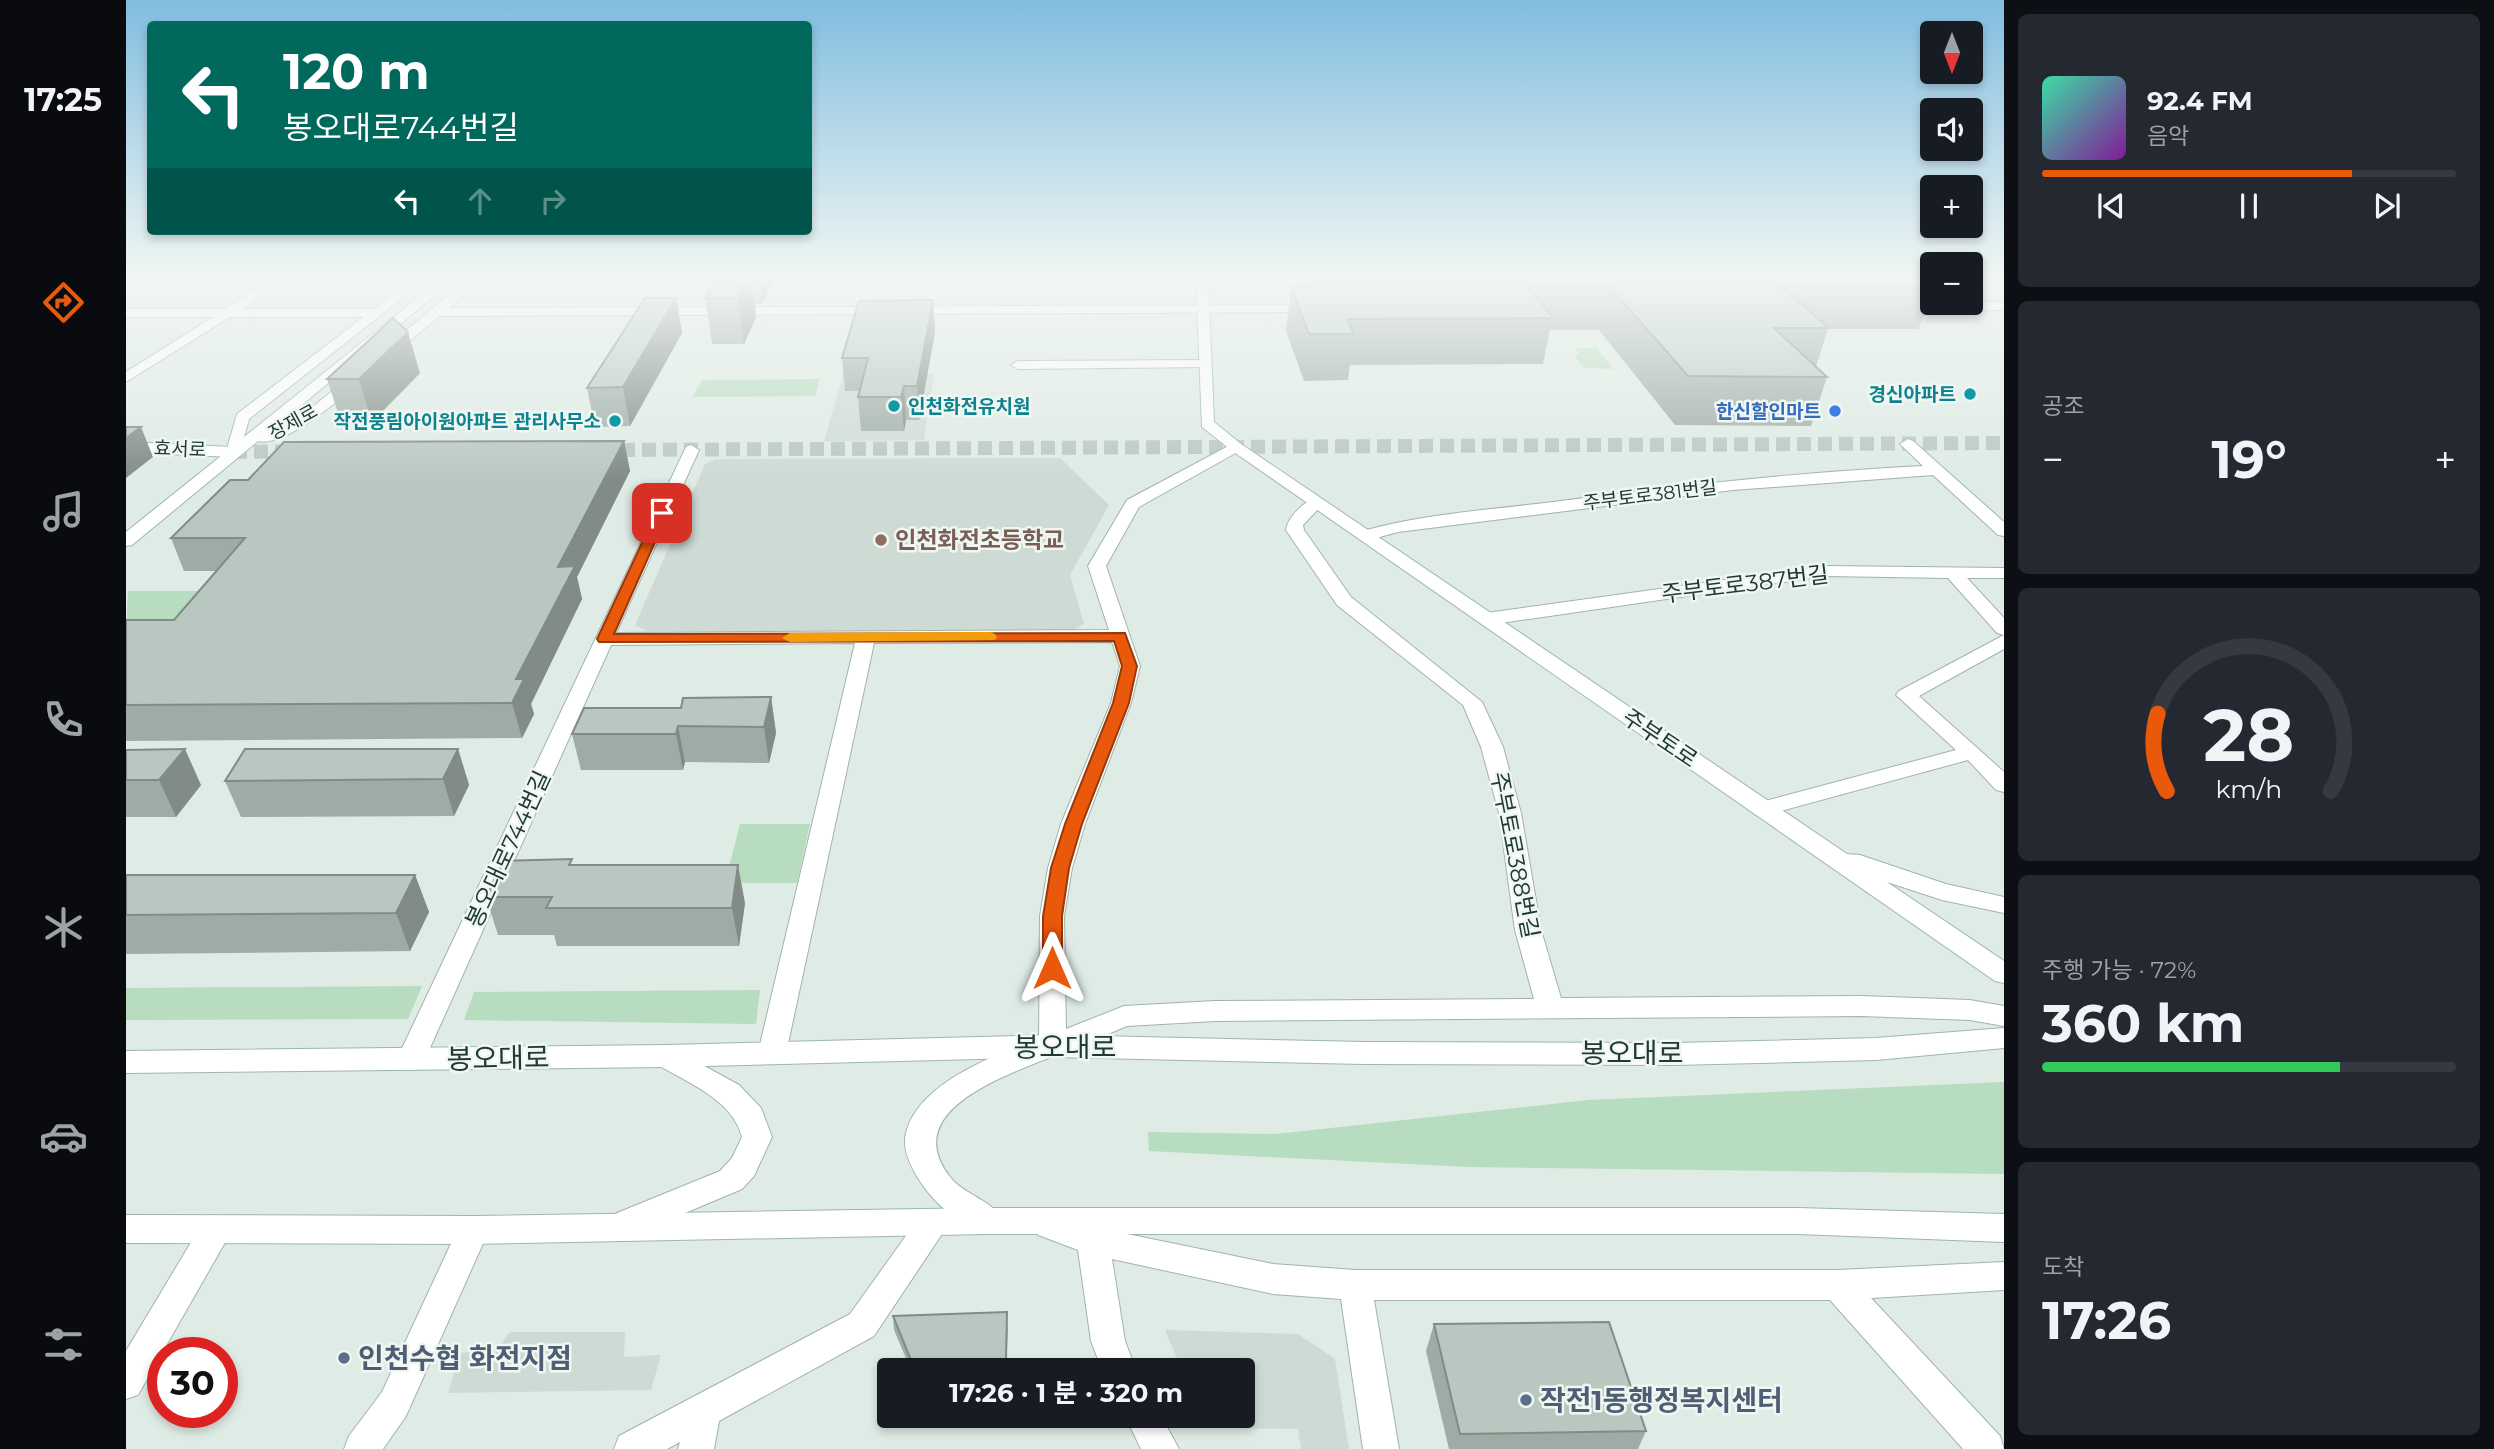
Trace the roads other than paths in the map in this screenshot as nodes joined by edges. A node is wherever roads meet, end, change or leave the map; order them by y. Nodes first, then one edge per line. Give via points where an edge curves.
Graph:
1 (177, 346) edge
2 (335, 346) edge
3 (366, 346) edge
4 (396, 346) edge
5 (1204, 346) edge
6 (1205, 364) junction
7 (1018, 365) dead end
8 (126, 378) edge
9 (1908, 444) dead end
10 (126, 447) edge
11 (1236, 447) junction
12 (691, 450) dead end
13 (233, 452) junction
14 (1937, 470) junction
15 (1316, 503) junction
16 (2004, 531) edge
17 (1365, 536) junction
18 (126, 541) edge
19 (1952, 573) junction
20 (2004, 573) edge
21 (1487, 619) junction
22 (2004, 629) edge
23 (1120, 636) junction
24 (866, 637) junction
25 (604, 639) junction
26 (2004, 640) edge
27 (1972, 752) junction
28 (2004, 785) edge
29 (1762, 808) junction
30 (1826, 852) junction
31 (2004, 905) edge
32 (2004, 974) edge
33 (1551, 1010) junction
34 (2004, 1016) edge
35 (2004, 1038) edge
36 (1053, 1046) junction
37 (772, 1053) junction
38 (666, 1056) junction
39 (411, 1059) junction
40 (126, 1062) edge
41 (987, 1221) junction
42 (934, 1222) junction
43 (1044, 1223) junction
44 (2004, 1228) edge
45 (126, 1229) edge
46 (216, 1229) junction
47 (613, 1229) junction
48 (472, 1230) junction
49 (1093, 1241) junction
50 (2004, 1276) edge
51 (1355, 1285) junction
52 (1838, 1285) junction
53 (1114, 1358) edge
54 (126, 1383) edge
55 (704, 1410) junction
56 (1149, 1428) edge
57 (362, 1449) edge
58 (632, 1449) edge
59 (696, 1449) edge
60 (1161, 1449) edge
61 (1381, 1449) edge
62 (1987, 1449) edge

1 - 8 street
2 - 13 street, 장제로 via 242,417
3 - 13 street, 장제로
4 - 13 street, 장제로 via 308,418
5 - 6 street, 주부토로
6 - 7 street
6 - 11 street, 주부토로 via 1207,424
9 - 14 street
10 - 13 street, 효서로
11 - 15 street, 주부토로
11 - 23 street via 1133,504 1097,566
12 - 25 street, 봉오대로744번길
13 - 18 street, 장제로
14 - 16 street
14 - 17 street, 주부토로381번길 via 1755,482 1396,527
15 - 17 street, 주부토로
15 - 33 street, 주부토로388번길 via 1295,524 1295,530 1344,601 1472,702 1492,747 1510,813 1528,930
17 - 21 street, 주부토로
19 - 20 street, 주부토로387번길
19 - 21 street, 주부토로387번길 via 1825,571
19 - 22 street
21 - 29 street, 주부토로
23 - 24 street
23 - 36 street via 1130,666 1121,703 1073,824 1052,916
24 - 25 street
24 - 37 street
25 - 39 street, 봉오대로744번길
26 - 27 street via 1906,695
27 - 28 street
27 - 29 street
29 - 30 street, 주부토로
30 - 31 street via 1942,892
30 - 32 street, 주부토로
33 - 34 street via 1861,1006 1970,1010
33 - 36 street via 1124,1016
35 - 36 street, 봉오대로 via 1876,1049 1674,1054
36 - 37 street, 봉오대로
36 - 41 street via 962,1084 926,1116 917,1141 923,1166 940,1188
37 - 38 street, 봉오대로
38 - 39 street, 봉오대로
38 - 47 street via 729,1093 751,1116 757,1137 732,1180
39 - 40 street, 봉오대로
41 - 42 street
41 - 43 street
42 - 47 street
42 - 55 street via 862,1325
43 - 44 street via 1798,1221
43 - 49 street
45 - 46 street
46 - 48 street
46 - 54 street
47 - 48 street
48 - 57 street via 394,1404
49 - 51 street via 1273,1279
49 - 53 street
50 - 52 street
51 - 52 street
51 - 61 street
52 - 62 street
55 - 58 street
55 - 59 street
56 - 60 street

